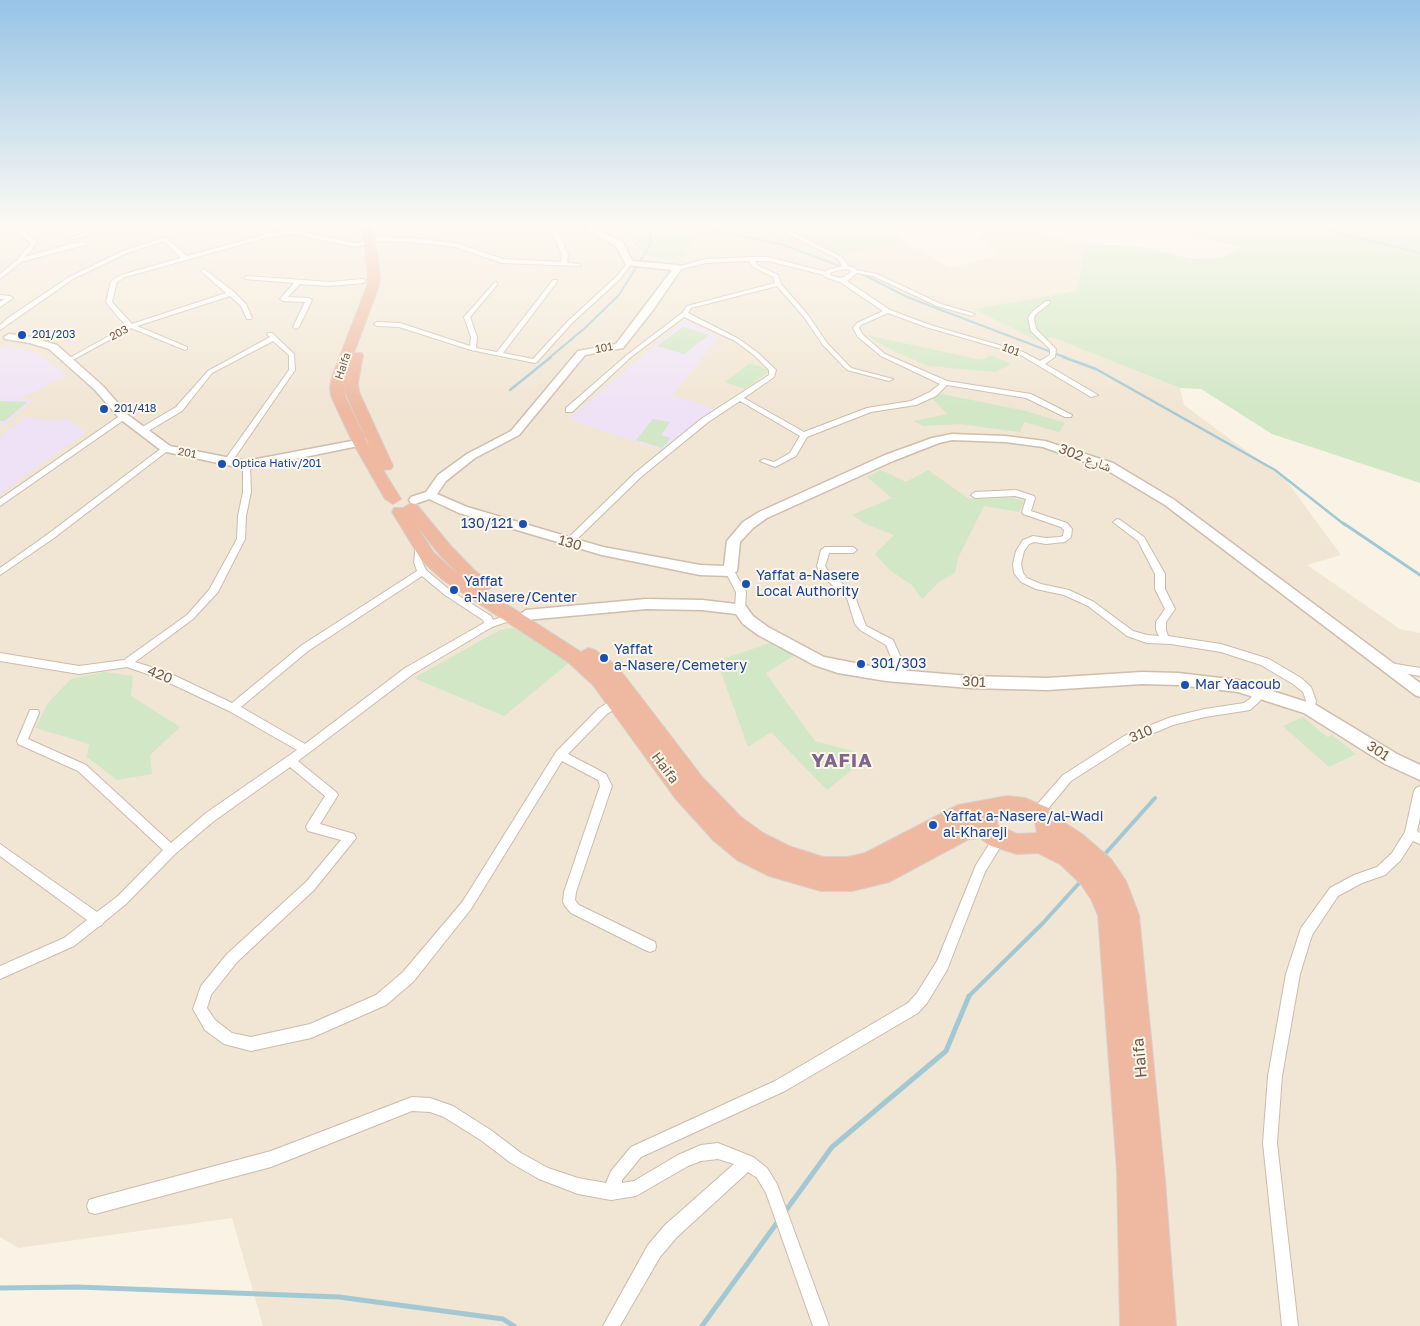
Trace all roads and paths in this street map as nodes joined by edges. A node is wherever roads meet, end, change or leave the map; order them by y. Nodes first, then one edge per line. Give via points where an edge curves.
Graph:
1 (59, 286) edge
2 (112, 286) edge
3 (223, 286) edge
4 (295, 286) edge
5 (373, 286) edge
6 (380, 286) edge
7 (493, 286) edge
8 (551, 286) edge
9 (609, 286) edge
10 (665, 286) edge
11 (770, 286) edge
12 (780, 286) edge
13 (851, 286) edge
14 (898, 286) edge
15 (232, 293) junction
16 (0, 297) edge
17 (1048, 302) dead end
18 (0, 305) edge
19 (888, 311) junction
20 (684, 314) junction
21 (972, 314) dead end
22 (249, 318) dead end
23 (377, 324) dead end
24 (131, 326) junction
25 (296, 327) dead end
26 (2, 335) edge
27 (185, 348) dead end
28 (473, 349) junction
29 (499, 354) junction
30 (67, 361) junction
31 (1041, 363) junction
32 (889, 379) dead end
33 (945, 383) junction
34 (1094, 395) dead end
35 (740, 398) junction
36 (570, 410) dead end
37 (1068, 415) dead end
38 (124, 417) junction
39 (142, 431) junction
40 (804, 435) junction
41 (374, 440) junction
42 (360, 443) junction
43 (166, 449) junction
44 (228, 461) junction
45 (764, 461) dead end
46 (246, 465) junction
47 (975, 495) dead end
48 (409, 501) junction
49 (0, 503) edge
50 (1117, 522) dead end
51 (568, 543) junction
52 (420, 544) junction
53 (853, 550) dead end
54 (730, 571) junction
55 (0, 572) edge
56 (422, 572) junction
57 (740, 610) junction
58 (517, 615) junction
59 (489, 625) junction
60 (1165, 640) junction
61 (0, 657) edge
62 (127, 663) junction
63 (1390, 667) junction
64 (1420, 672) edge
65 (904, 676) junction
66 (1259, 691) junction
67 (1420, 691) edge
68 (616, 702) junction
69 (233, 708) junction
70 (1310, 709) junction
71 (34, 713) dead end
72 (305, 749) junction
73 (560, 755) junction
74 (290, 761) junction
75 (1420, 773) edge
76 (1420, 791) edge
77 (991, 826) junction
78 (1042, 826) junction
79 (1416, 836) edge
80 (0, 849) edge
81 (171, 850) junction
82 (98, 921) junction
83 (650, 946) dead end
84 (0, 973) edge
85 (748, 1162) junction
86 (611, 1192) junction
87 (95, 1206) dead end
88 (611, 1326) edge
89 (821, 1326) edge
90 (1136, 1326) edge
91 (1160, 1326) edge
92 (1290, 1326) edge

1 - 26 street via 10,319
2 - 24 street via 109,302
3 - 15 street
4 - 25 street via 283,299 309,300
5 - 42 highway, Haifa via 337,387
6 - 41 highway, Haifa via 351,382 352,392
7 - 28 street via 468,317 474,338
8 - 29 street
9 - 29 street via 570,322 535,361
10 - 48 street, 101 via 619,346 582,353 515,433 470,456
11 - 20 street via 701,303 689,307
12 - 32 street via 849,369
13 - 19 street, 101
14 - 21 street via 939,305
15 - 22 street via 244,305
15 - 24 street, 203
16 - 18 street via 10,298
17 - 31 street via 1031,318 1033,330 1053,349 1053,356
19 - 31 street, 101 via 928,326 1002,346
19 - 33 street via 859,324 856,332 883,355
20 - 35 street via 737,340 774,370 772,376
20 - 36 street via 628,356
23 - 28 street via 400,325
24 - 27 street
24 - 30 street, 203
26 - 30 street, 201 via 48,344
28 - 29 street
30 - 38 street, 201 via 99,388
31 - 34 street, 101
33 - 37 street via 1028,396
33 - 40 street via 933,394 913,403 870,410
35 - 40 street
35 - 51 street via 704,421 638,475
38 - 39 street, 201
38 - 49 street
39 - 43 street, 201
39 - 44 street via 179,408 210,372 271,336 292,355 292,370
40 - 45 street via 793,454 775,465
41 - 42 street, 201
41 - 48 highway, Haifa
42 - 46 street, 201
42 - 48 highway, Haifa
43 - 44 street, 201
43 - 55 street
44 - 46 street, 201
46 - 62 street via 248,492 241,538 213,592 190,617
47 - 60 street via 1016,493 1031,498 1026,512 1068,529 1067,537 1062,540 1033,539 1026,542 1017,564 1024,580 1039,588 1066,592 1091,604 1130,634
48 - 51 street, 130 via 463,510
48 - 52 highway, Haifa
48 - 58 highway, Haifa via 444,549
50 - 60 street via 1141,539 1160,574 1160,589 1170,609 1161,622
51 - 54 street, 130 via 700,570
52 - 56 street via 418,562
52 - 58 highway, Haifa via 428,557 449,576
53 - 65 street via 825,550 821,566 824,573 851,596 863,628 890,643
54 - 57 street via 742,592
54 - 63 street, شارع 302 via 734,541 748,525 763,515 890,458 952,437 1045,444 1109,466 1169,502
56 - 59 street via 488,618
56 - 69 street via 305,648
57 - 58 street via 678,603
57 - 65 street, 301 via 763,631 819,661 838,667
58 - 59 street
58 - 68 highway, Haifa via 575,657 600,680
58 - 77 highway, Haifa via 610,671 696,784 733,824 783,854 823,867 848,867 869,863 966,812
59 - 72 street via 409,671
60 - 70 street via 1221,648 1265,662 1307,690 1312,701
61 - 62 street, 420 via 79,670
62 - 69 street, 420 via 163,675
63 - 64 street
63 - 67 street, شارع 302
65 - 66 street, 301 via 1047,684 1178,679
66 - 70 street, 301
66 - 78 street, 310 via 1255,701 1246,708 1171,721 1128,739 1067,778
68 - 73 street
68 - 77 highway, Haifa via 683,792 721,833 745,853 777,868 821,881 852,881 881,875 966,830
69 - 72 street, 420
70 - 75 street, 301
71 - 81 street via 22,741 82,768
72 - 74 street
73 - 74 street via 467,905 408,977 381,1000 311,1031 251,1044 229,1039 210,1025 200,1009 206,991 232,958 310,886 350,838 312,826 332,795
73 - 83 street via 602,777 606,786 569,902 575,909
74 - 81 street via 210,817
76 - 79 street
77 - 78 highway via 1026,845
77 - 78 highway via 1007,805 1025,807
77 - 86 street via 980,869 942,965 912,1008 780,1086 636,1152 616,1176
78 - 90 highway, Haifa via 1089,877 1110,915 1131,1171
78 - 91 highway, Haifa via 1074,841 1103,866 1118,888 1126,915 1152,1180
79 - 92 street via 1381,871 1334,892 1306,932 1293,974 1275,1076 1270,1143
80 - 82 street
81 - 82 street
82 - 84 street via 69,942
85 - 86 street via 718,1151 701,1152 636,1188
85 - 88 street via 671,1231 654,1251
85 - 89 street via 762,1173 772,1189
86 - 87 street via 578,1186 544,1174 448,1111 412,1104 270,1159

